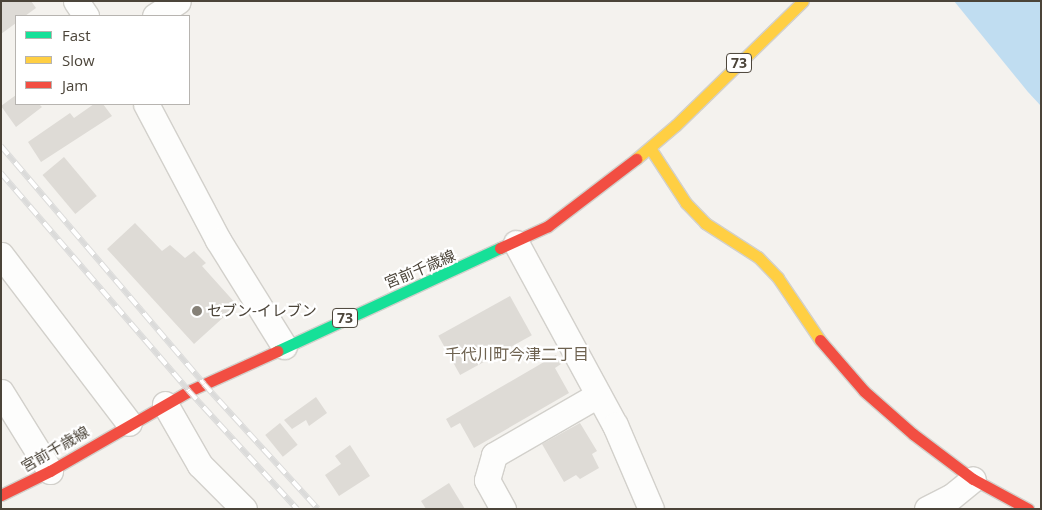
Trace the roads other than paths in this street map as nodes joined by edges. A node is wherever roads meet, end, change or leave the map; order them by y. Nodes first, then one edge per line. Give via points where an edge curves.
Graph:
1 (76, 1) edge
2 (178, 1) edge
3 (803, 1) edge
4 (85, 15) edge
5 (157, 15) edge
6 (147, 105) edge
7 (650, 148) junction
8 (516, 243) junction
9 (4, 263) edge
10 (284, 346) junction
11 (1, 392) edge
12 (598, 395) junction
13 (165, 404) junction
14 (129, 422) junction
15 (50, 471) junction
16 (973, 479) junction
17 (1, 495) edge
18 (244, 509) edge
19 (502, 509) edge
20 (651, 509) edge
21 (927, 509) edge
22 (1028, 509) edge

1 - 4 street
2 - 5 street
3 - 7 main road, 宮前千歳線 / 73
6 - 10 street via 218,240
7 - 8 main road, 宮前千歳線 / 73 via 548,226
7 - 16 main road via 686,203 705,223 758,257 778,278 817,337 864,391 912,434
8 - 10 main road, 宮前千歳線 / 73
8 - 12 street
9 - 14 street
10 - 13 main road, 宮前千歳線 / 73
11 - 15 street
12 - 19 street via 494,455 488,480
12 - 20 street via 615,425
13 - 14 main road, 宮前千歳線 / 73
13 - 18 street via 200,465
14 - 15 main road, 宮前千歳線 / 73
15 - 17 main road, 宮前千歳線 / 73
16 - 21 street
16 - 22 main road

